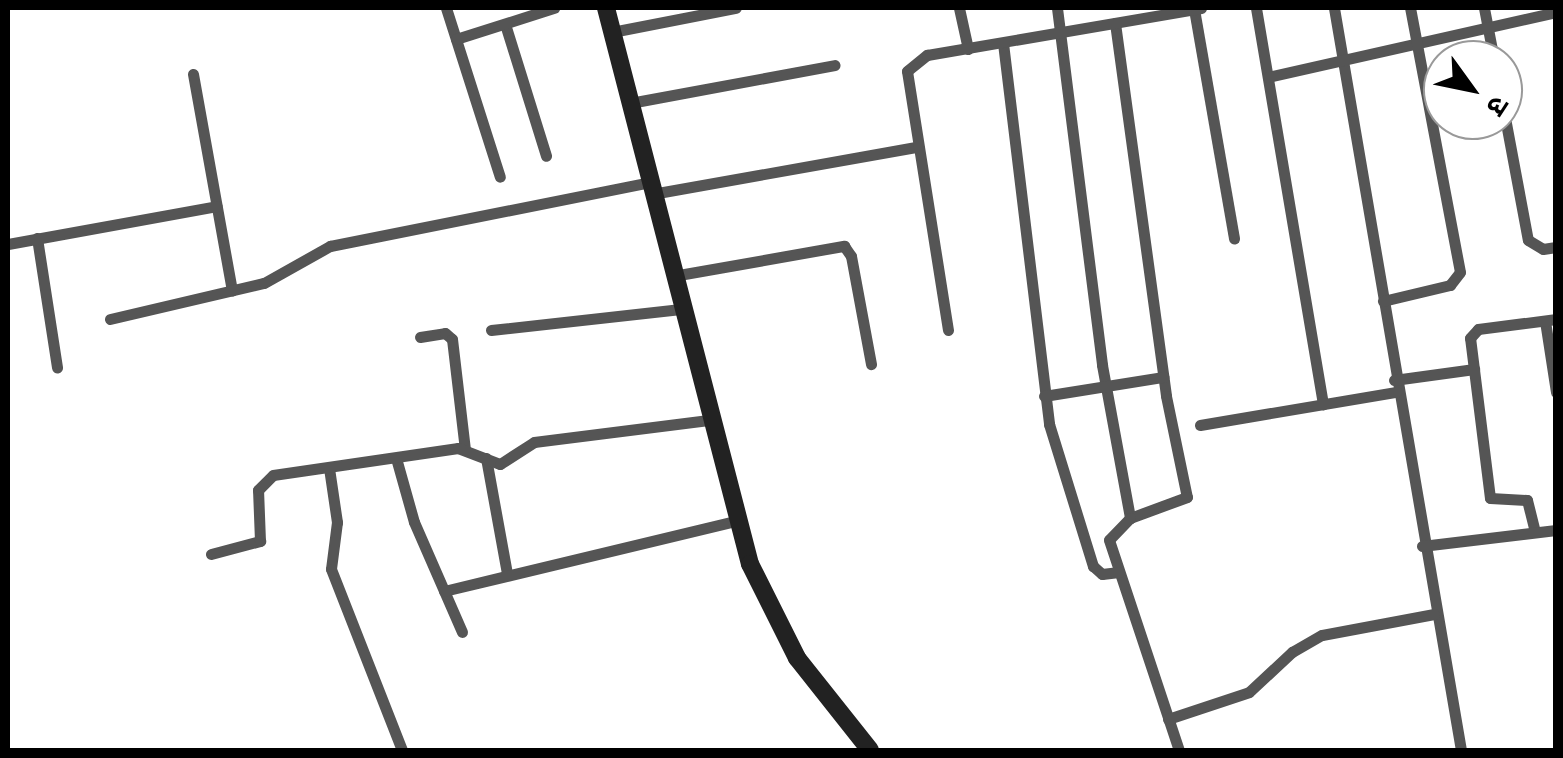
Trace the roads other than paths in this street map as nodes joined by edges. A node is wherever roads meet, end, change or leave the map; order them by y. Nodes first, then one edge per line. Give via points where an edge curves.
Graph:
1 (446, 8) edge
2 (509, 8) edge
3 (554, 8) edge
4 (606, 8) edge
5 (736, 8) edge
6 (960, 8) edge
7 (1058, 8) edge
8 (1198, 8) edge
9 (1256, 8) edge
10 (1334, 8) edge
11 (1410, 8) edge
12 (1484, 8) edge
13 (1556, 12) edge
14 (509, 23) junction
15 (1115, 23) junction
16 (1488, 28) junction
17 (612, 32) junction
18 (1063, 33) junction
19 (456, 40) junction
20 (1490, 40) edge
21 (1003, 43) junction
22 (1416, 44) junction
23 (968, 48) junction
24 (1343, 60) junction
25 (834, 65) dead end
26 (194, 74) dead end
27 (1268, 77) junction
28 (630, 103) junction
29 (1509, 140) edge
30 (916, 147) junction
31 (546, 156) dead end
32 (500, 177) dead end
33 (651, 188) junction
34 (217, 206) junction
35 (38, 238) junction
36 (1234, 239) dead end
37 (8, 244) edge
38 (1556, 247) edge
39 (673, 276) junction
40 (232, 291) junction
41 (1383, 301) junction
42 (681, 310) junction
43 (110, 318) dead end
44 (1550, 320) edge
45 (491, 330) dead end
46 (948, 330) dead end
47 (420, 337) dead end
48 (871, 364) dead end
49 (57, 366) dead end
50 (1474, 369) junction
51 (1163, 377) junction
52 (1395, 386) junction
53 (1106, 388) junction
54 (1556, 392) edge
55 (1044, 396) junction
56 (1322, 404) junction
57 (709, 420) junction
58 (1200, 425) dead end
59 (465, 448) junction
60 (396, 458) junction
61 (486, 458) junction
62 (329, 468) junction
63 (1130, 518) junction
64 (735, 521) junction
65 (1556, 530) edge
66 (1535, 532) junction
67 (1422, 546) junction
68 (212, 554) dead end
69 (1118, 572) junction
70 (507, 574) junction
71 (444, 591) junction
72 (1434, 614) junction
73 (462, 632) dead end
74 (1168, 720) junction
75 (402, 750) edge
76 (870, 750) edge
77 (1179, 750) edge
78 (1462, 750) edge

1 - 19 street
2 - 14 street
3 - 14 street
4 - 17 street
5 - 17 street
6 - 23 street
7 - 18 street
8 - 15 street
8 - 36 street
9 - 27 street
10 - 24 street
11 - 22 street
12 - 16 street
13 - 16 street
14 - 19 street
14 - 31 street
15 - 18 street
15 - 51 street
16 - 20 street
16 - 22 street
17 - 28 street
18 - 21 street
18 - 53 street
19 - 32 street
21 - 23 street
21 - 55 street
22 - 24 street
22 - 41 street via 1460,272 1450,285
23 - 30 street via 927,55 908,72
24 - 27 street
24 - 41 street
25 - 28 street
26 - 34 street
27 - 56 street
28 - 33 street
29 - 38 street via 1528,240 1543,249
30 - 33 street
30 - 46 street
33 - 39 street
33 - 40 street via 330,246 280,277
34 - 35 street
34 - 40 street
35 - 37 street
35 - 49 street
39 - 42 street
39 - 48 street via 844,246
40 - 43 street
41 - 52 street
42 - 45 street
42 - 57 street
44 - 50 street via 1475,330
44 - 54 street
47 - 59 street via 446,333 452,339
50 - 52 street
50 - 66 street via 1490,498 1528,500
51 - 53 street
51 - 63 street via 1186,497
52 - 56 street
52 - 67 street
53 - 55 street
53 - 63 street
55 - 69 street via 1060,470 1093,566 1102,574
56 - 58 street
57 - 61 street via 534,442 504,463
57 - 64 street
59 - 60 street
59 - 61 street
60 - 62 street
60 - 71 street
61 - 70 street
62 - 68 street via 264,480 258,490 264,536
62 - 75 street via 336,522 331,568
63 - 69 street via 1109,540
64 - 70 street
64 - 76 street via 766,605 796,658
65 - 66 street
66 - 67 street
67 - 72 street
69 - 74 street
70 - 71 street
71 - 73 street
72 - 74 street via 1322,635 1292,652 1249,692
72 - 78 street
74 - 77 street

